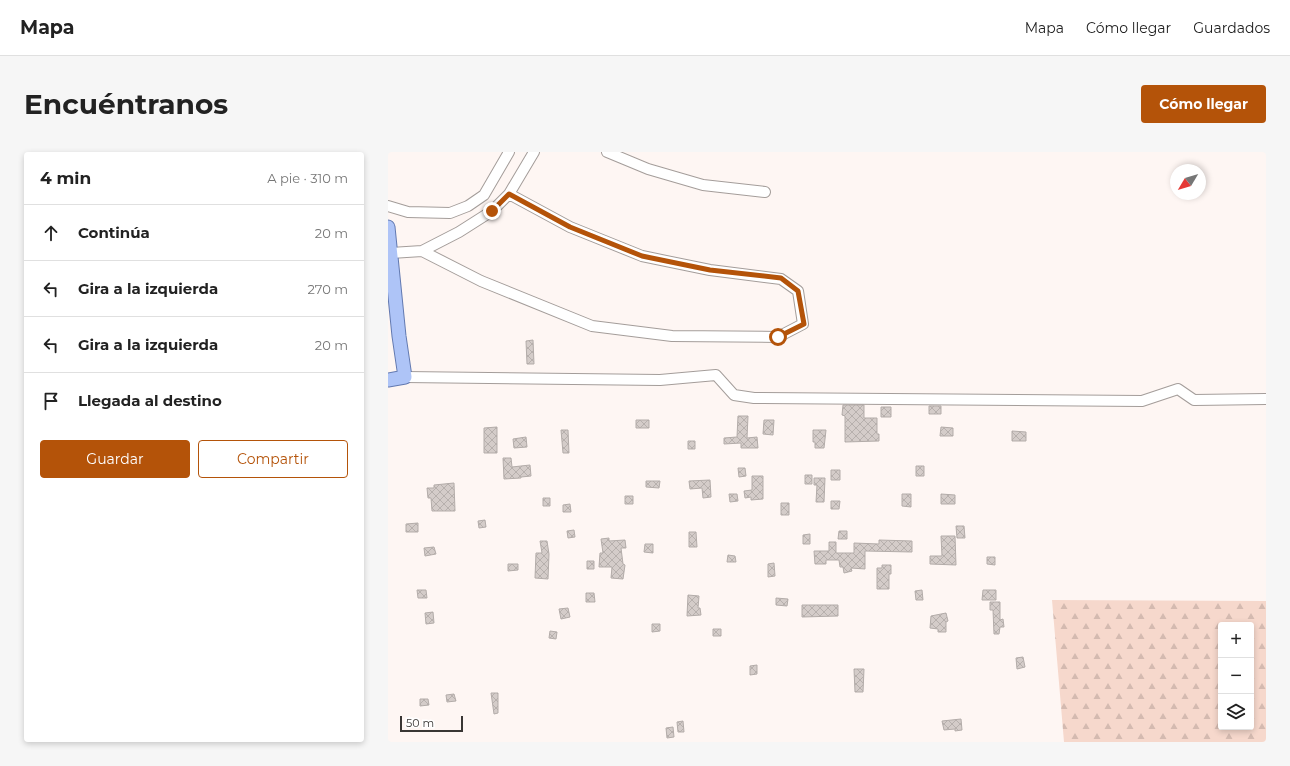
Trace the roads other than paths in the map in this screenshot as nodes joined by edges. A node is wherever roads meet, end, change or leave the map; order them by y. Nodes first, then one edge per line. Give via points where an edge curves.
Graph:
1 (509, 152) edge
2 (534, 152) edge
3 (607, 152) edge
4 (765, 192) dead end
5 (509, 194) junction
6 (388, 206) edge
7 (388, 227) edge
8 (422, 251) junction
9 (391, 253) junction
10 (405, 377) junction
11 (388, 380) edge
12 (1266, 399) edge

1 - 6 street via 484,195 468,206 450,213 408,212
2 - 5 street
3 - 4 street via 648,169 703,185
5 - 8 street via 492,211
5 - 8 street via 570,227 642,256 710,270 781,278 798,291 804,324 778,337 672,336 592,326 481,281
7 - 9 main road
8 - 9 street
9 - 10 main road
10 - 11 main road
10 - 12 street via 653,380 716,375 734,395 754,398 1142,401 1178,389 1194,400

